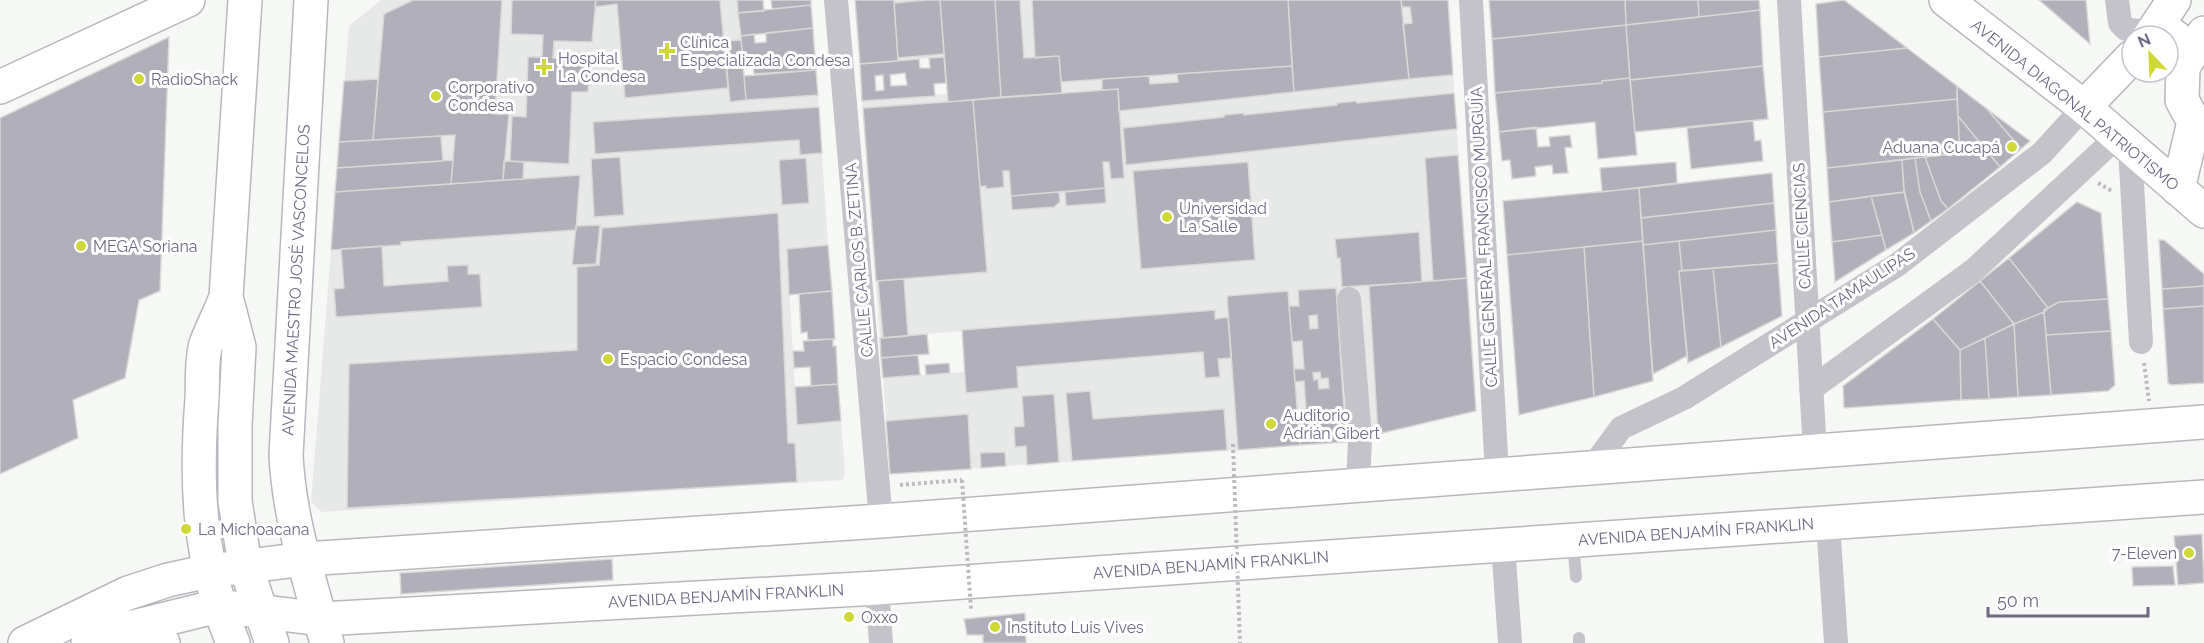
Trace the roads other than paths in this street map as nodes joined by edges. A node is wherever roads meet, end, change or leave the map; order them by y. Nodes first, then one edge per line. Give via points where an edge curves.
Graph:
1 (188, 0) edge
2 (245, 0) edge
3 (310, 0) edge
4 (836, 0) edge
5 (1471, 0) edge
6 (1789, 0) edge
7 (1946, 0) edge
8 (2118, 0) edge
9 (2174, 0) edge
10 (2121, 24) edge
11 (2158, 24) edge
12 (2180, 41) edge
13 (2197, 44) edge
14 (2120, 70) edge
15 (0, 87) edge
16 (2084, 107) junction
17 (2199, 126) edge
18 (2123, 142) junction
19 (2178, 189) junction
20 (2204, 212) edge
21 (226, 297) junction
22 (1349, 299) dead end
23 (1807, 320) junction
24 (2140, 342) dead end
25 (1811, 389) junction
26 (2204, 422) edge
27 (1815, 452) junction
28 (1592, 468) junction
29 (1497, 474) junction
30 (1358, 485) junction
31 (2204, 497) edge
32 (881, 520) junction
33 (1828, 523) junction
34 (1573, 540) junction
35 (1503, 545) junction
36 (305, 559) junction
37 (245, 565) junction
38 (209, 571) junction
39 (1576, 578) dead end
40 (877, 588) junction
41 (218, 606) junction
42 (324, 631) edge
43 (254, 633) edge
44 (100, 637) edge
45 (25, 643) edge
46 (163, 643) edge
47 (215, 643) edge
48 (881, 643) edge
49 (1510, 643) edge
50 (1836, 643) edge

1 - 15 main road
2 - 21 main road
3 - 36 main road, AVENIDA MAESTRO JOSÉ VASCONCELOS via 286,456
4 - 32 street, CALLE CARLOS B. ZETINA
5 - 29 street, CALLE GENERAL FRANCISCO MURGUÍA
6 - 23 street, CALLE CIENCIAS
7 - 16 main road, AVENIDA DIAGONAL PATRIOTISMO
8 - 10 street
9 - 11 main road
12 - 13 main road
13 - 17 main road via 2183,67 2182,100
14 - 16 main road, AVENIDA TAMAULIPAS
16 - 18 main road, AVENIDA DIAGONAL PATRIOTISMO
16 - 23 street, AVENIDA TAMAULIPAS via 2042,153 1897,265
17 - 19 main road
18 - 19 main road, AVENIDA DIAGONAL PATRIOTISMO
18 - 24 street
18 - 25 street via 1974,270
19 - 20 main road, AVENIDA DIAGONAL PATRIOTISMO
21 - 37 main road via 239,347 234,501
21 - 38 main road via 206,346 200,427 200,521
22 - 30 street via 1360,439
23 - 25 street, CALLE CIENCIAS
23 - 28 street, AVENIDA TAMAULIPAS via 1684,398 1622,428
25 - 27 street, CALLE CIENCIAS
26 - 27 main road
27 - 28 main road
28 - 29 main road
29 - 30 main road
30 - 32 main road
31 - 33 main road, AVENIDA BENJAMÍN FRANKLIN
32 - 36 main road
33 - 34 main road, AVENIDA BENJAMÍN FRANKLIN
33 - 50 street
34 - 35 main road, AVENIDA BENJAMÍN FRANKLIN
34 - 39 lane
35 - 40 main road, AVENIDA BENJAMÍN FRANKLIN
35 - 49 street
36 - 37 main road
36 - 42 main road, AVENIDA MAESTRO JOSÉ VASCONCELOS
37 - 38 main road
37 - 43 main road
38 - 41 main road
38 - 45 main road via 128,593
40 - 42 main road, AVENIDA BENJAMÍN FRANKLIN
40 - 48 street
41 - 43 main road
41 - 44 main road
41 - 47 main road
42 - 43 main road, AVENIDA BENJAMÍN FRANKLIN
44 - 46 main road via 144,636

